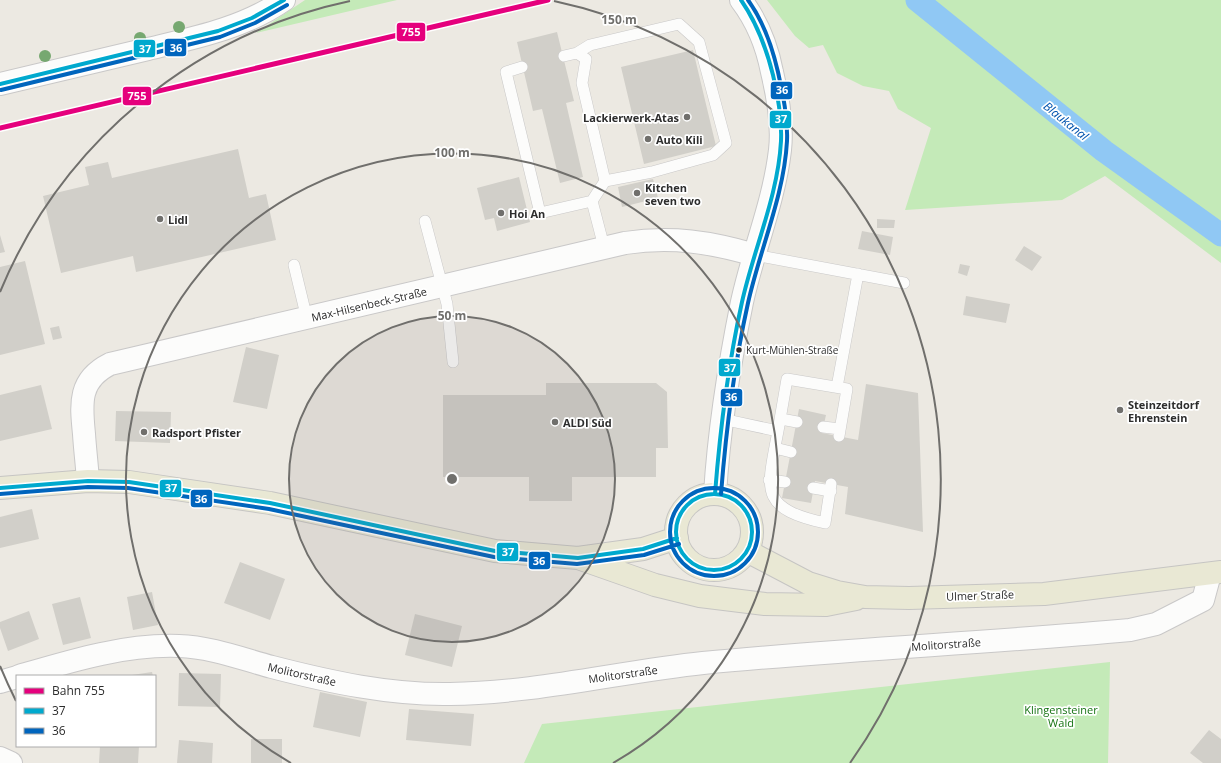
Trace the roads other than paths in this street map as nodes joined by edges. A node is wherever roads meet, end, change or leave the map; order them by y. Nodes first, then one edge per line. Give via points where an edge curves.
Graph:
1 (284, 0) edge
2 (746, 6) edge
3 (564, 56) dead end
4 (582, 56) junction
5 (522, 67) dead end
6 (0, 84) edge
7 (605, 181) junction
8 (592, 201) junction
9 (426, 221) dead end
10 (604, 247) junction
11 (755, 255) junction
12 (294, 265) dead end
13 (858, 274) junction
14 (904, 282) dead end
15 (441, 287) junction
16 (307, 319) junction
17 (453, 362) dead end
18 (837, 387) junction
19 (722, 419) junction
20 (780, 419) junction
21 (797, 422) dead end
22 (823, 427) dead end
23 (778, 431) junction
24 (775, 448) junction
25 (791, 452) dead end
26 (87, 472) junction
27 (769, 480) junction
28 (785, 482) dead end
29 (0, 488) edge
30 (814, 488) dead end
31 (715, 494) junction
32 (677, 538) junction
33 (747, 550) junction
34 (578, 558) junction
35 (1216, 573) edge
36 (865, 598) junction
37 (21, 675) edge
38 (16, 677) edge
39 (0, 682) edge
40 (0, 758) edge
41 (11, 763) edge

1 - 6 street via 248,21 190,39
2 - 11 street via 770,63 780,117 780,148 776,175
3 - 4 lane
4 - 7 lane via 582,84
4 - 7 lane via 590,45 679,24 699,42 726,143 713,155 652,172
5 - 8 lane via 506,72 540,213
7 - 8 lane
8 - 10 lane
9 - 15 lane
10 - 11 street, Max-Hilsenbeck-Straße via 647,240 680,239 732,248
10 - 15 street, Max-Hilsenbeck-Straße
11 - 13 lane
11 - 19 street via 743,301
12 - 16 lane
13 - 14 lane
13 - 18 lane
15 - 16 street, Max-Hilsenbeck-Straße
15 - 17 lane via 446,304
16 - 26 street, Max-Hilsenbeck-Straße via 125,360 99,370 92,376 82,397
18 - 20 lane via 787,379
18 - 22 lane via 847,389 840,432
19 - 23 lane
19 - 31 street
20 - 21 lane
20 - 23 lane
23 - 24 lane
24 - 25 lane
24 - 27 lane
26 - 29 main road
26 - 34 main road via 129,482 270,503 495,551
27 - 28 lane
27 - 30 lane via 778,504 788,512 825,524 831,488
31 - 32 main road via 699,497 686,507 678,522
31 - 33 main road via 734,499 747,513 752,532
32 - 33 main road via 691,562 708,569 717,570 735,564
32 - 34 main road via 643,549
33 - 36 main road, Ulmer Straße via 808,584
34 - 36 main road via 655,585 700,596 765,604 826,606
35 - 36 main road, Ulmer Straße via 1044,594
35 - 37 street, Molitorstraße via 1203,600 1156,624 1130,630 787,654 686,665 512,690 450,694 392,691 324,680 211,650 180,646 127,649 80,658
38 - 39 street, Molitorstraße
40 - 41 street

